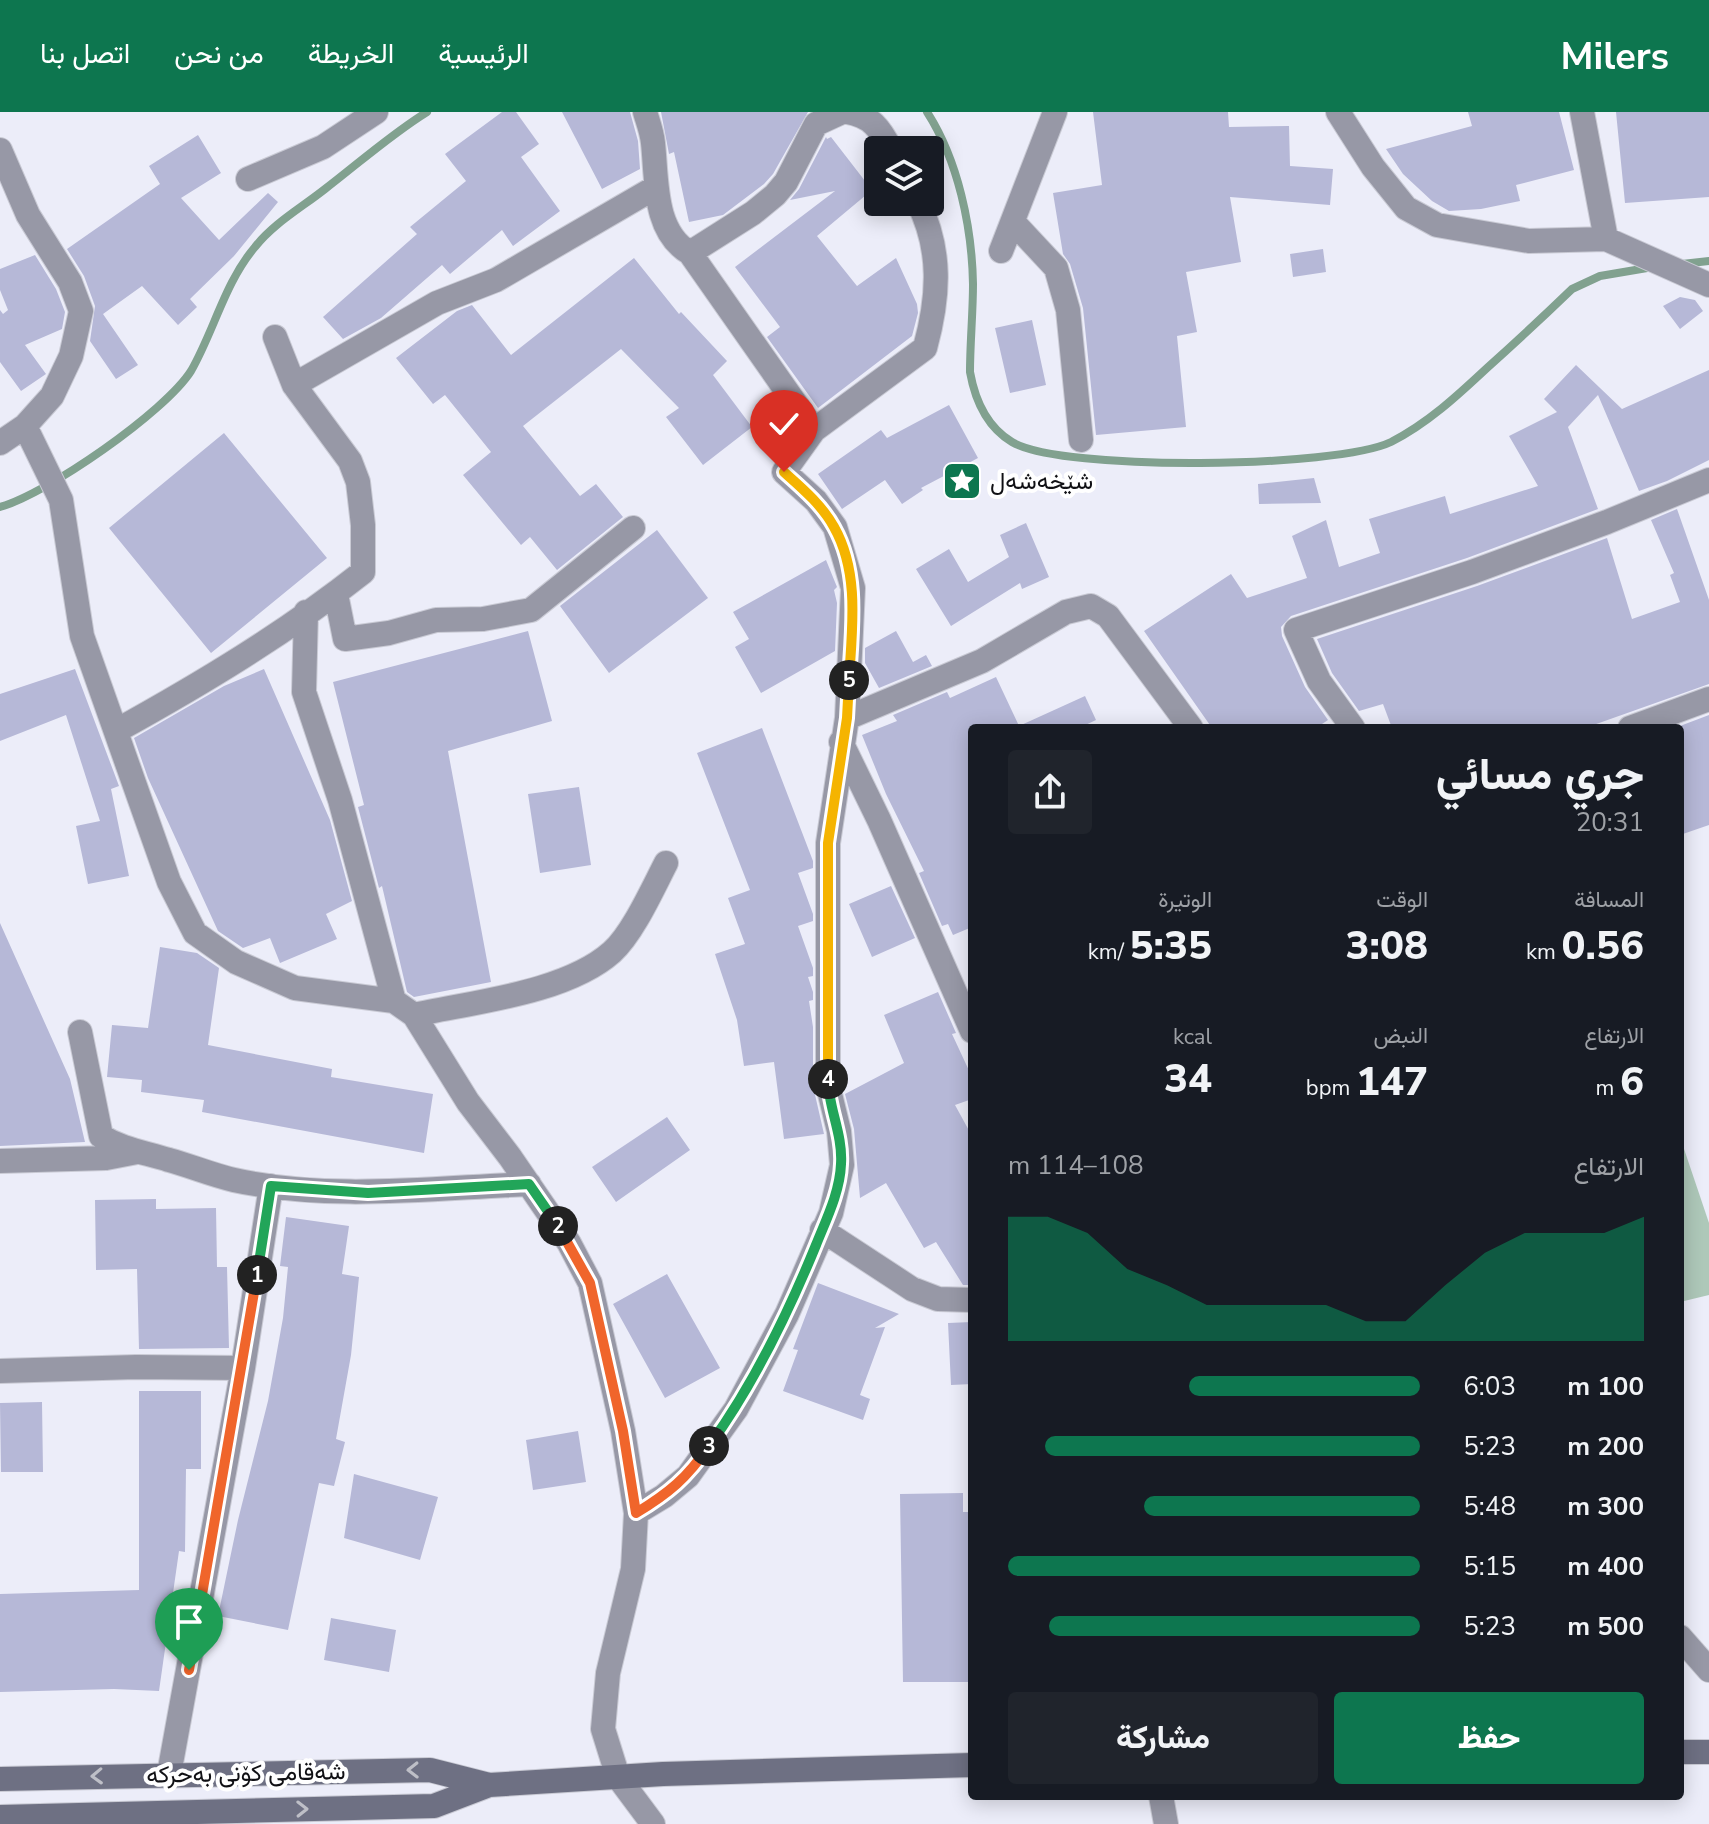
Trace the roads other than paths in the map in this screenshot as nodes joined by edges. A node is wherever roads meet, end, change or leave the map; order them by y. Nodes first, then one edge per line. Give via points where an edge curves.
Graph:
1 (376, 112) edge
2 (645, 112) edge
3 (844, 112) edge
4 (1055, 112) edge
5 (1338, 112) edge
6 (1582, 112) edge
7 (884, 136) edge
8 (0, 150) edge
9 (248, 179) dead end
10 (656, 187) junction
11 (925, 216) edge
12 (1014, 223) junction
13 (1606, 239) junction
14 (1001, 251) dead end
15 (690, 253) junction
16 (1709, 285) edge
17 (275, 337) dead end
18 (294, 385) junction
19 (25, 426) junction
20 (814, 430) junction
21 (1081, 440) dead end
22 (0, 443) edge
23 (1709, 480) edge
24 (633, 528) dead end
25 (336, 594) junction
26 (306, 612) junction
27 (1709, 699) edge
28 (1188, 724) edge
29 (1350, 724) edge
30 (1641, 724) edge
31 (844, 730) junction
32 (116, 731) junction
33 (666, 863) dead end
34 (404, 1008) junction
35 (968, 1022) edge
36 (80, 1032) dead end
37 (142, 1151) junction
38 (0, 1161) edge
39 (529, 1184) junction
40 (271, 1186) junction
41 (822, 1230) junction
42 (968, 1300) edge
43 (243, 1368) junction
44 (0, 1371) edge
45 (636, 1513) junction
46 (1684, 1642) edge
47 (1709, 1670) edge
48 (1684, 1752) edge
49 (1709, 1752) edge
50 (968, 1765) edge
51 (169, 1774) junction
52 (618, 1777) junction
53 (0, 1779) edge
54 (489, 1785) junction
55 (1162, 1800) edge
56 (0, 1817) edge
57 (653, 1824) edge
58 (1166, 1824) edge

1 - 9 street via 323,147
2 - 10 street
3 - 7 street via 865,115
3 - 15 street via 816,124 775,195
4 - 12 street
5 - 13 street via 1406,208 1437,225 1529,241
6 - 13 street
8 - 19 street via 28,215 70,282 81,311 71,356 52,396
10 - 15 street via 662,219
10 - 18 street via 496,280 437,303
11 - 20 street via 937,262 925,348
12 - 14 street
12 - 21 street via 1056,268 1068,310
13 - 16 street
15 - 20 street
17 - 18 street
18 - 25 street via 350,461 358,482 363,572
19 - 22 street
19 - 32 street via 61,500 82,636
20 - 31 street via 784,472 835,527 853,588
23 - 29 street via 1472,572 1296,630 1319,681
24 - 25 street via 531,610 436,620 345,639
25 - 26 street
26 - 32 street via 197,686
26 - 34 street via 304,692
27 - 30 street
28 - 31 street via 1108,616 1091,606 1066,612
31 - 35 street
31 - 41 street via 828,843 827,1022 828,1086 842,1165
32 - 34 street via 169,882 195,933 236,962 295,988
33 - 34 street via 613,952 577,973 541,988
34 - 39 street
36 - 37 street via 101,1136 120,1148
37 - 38 street via 106,1158
37 - 40 street via 233,1180
39 - 40 street via 368,1193
39 - 45 street via 590,1283
40 - 43 street
41 - 42 street via 912,1289 938,1299
41 - 45 street via 787,1314 736,1409 688,1476
43 - 44 street
43 - 51 street
45 - 52 street via 633,1569 604,1701 603,1729
46 - 47 street
48 - 49 street
50 - 52 street, شەقامی کۆنی بەحرکە
51 -> 53 street, شەقامی کۆنی بەحرکە
54 -> 51 street, شەقامی کۆنی بەحرکە via 430,1770
52 - 54 street, شەقامی کۆنی بەحرکە
52 - 57 street
56 -> 54 street, شەقامی کۆنی بەحرکە via 434,1806
55 - 58 street

